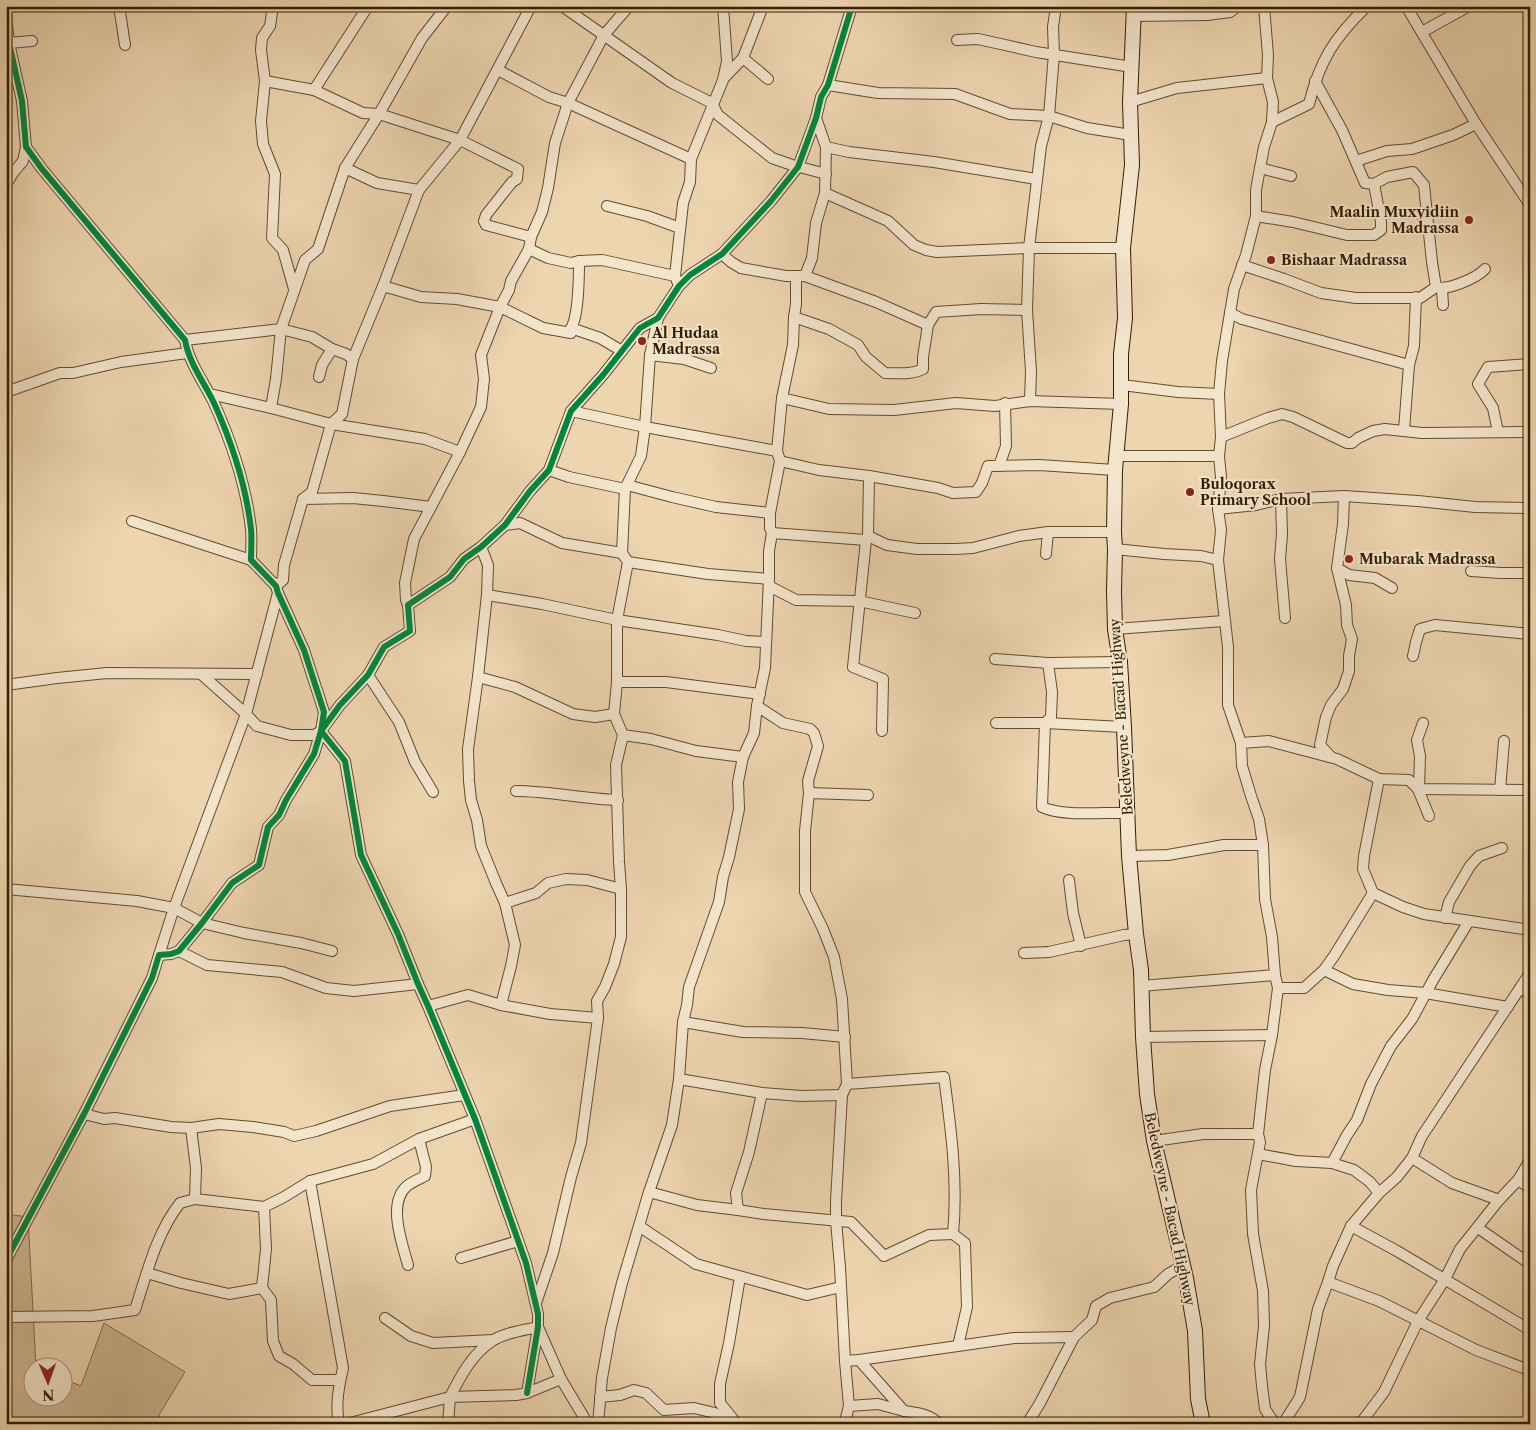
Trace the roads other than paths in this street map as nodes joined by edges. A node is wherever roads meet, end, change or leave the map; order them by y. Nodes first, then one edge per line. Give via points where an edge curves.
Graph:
1 (119, 6) edge
2 (273, 6) edge
3 (368, 6) edge
4 (447, 6) edge
5 (531, 6) edge
6 (562, 6) edge
7 (629, 6) edge
8 (723, 6) edge
9 (763, 6) edge
10 (852, 6) edge
11 (1056, 6) edge
12 (1238, 6) edge
13 (1264, 6) edge
14 (1367, 6) edge
15 (1406, 6) edge
16 (1469, 6) edge
17 (1134, 11) edge
18 (6, 14) edge
19 (1422, 32) junction
20 (604, 35) junction
21 (957, 40) dead end
22 (32, 41) dead end
23 (9, 43) junction
24 (125, 45) dead end
25 (1054, 54) junction
26 (743, 58) junction
27 (1132, 66) junction
28 (498, 70) junction
29 (1267, 78) junction
30 (768, 79) dead end
31 (722, 80) junction
32 (265, 81) junction
33 (1315, 81) junction
34 (828, 85) junction
35 (314, 90) junction
36 (1130, 102) junction
37 (568, 103) junction
38 (712, 103) junction
39 (379, 114) junction
40 (1049, 116) junction
41 (816, 118) junction
42 (1272, 122) junction
43 (1476, 124) junction
44 (1131, 135) junction
45 (460, 140) junction
46 (26, 147) junction
47 (826, 147) junction
48 (691, 159) junction
49 (1356, 161) junction
50 (798, 167) junction
51 (345, 168) junction
52 (1260, 168) junction
53 (826, 174) junction
54 (1291, 176) dead end
55 (1036, 179) junction
56 (1374, 184) junction
57 (6, 185) edge
58 (419, 190) junction
59 (826, 193) junction
60 (1530, 205) edge
61 (608, 206) dead end
62 (1256, 216) junction
63 (680, 228) junction
64 (531, 237) junction
65 (1029, 248) junction
66 (1123, 248) junction
67 (529, 249) junction
68 (722, 254) junction
69 (579, 260) junction
70 (1242, 265) junction
71 (1485, 269) dead end
72 (675, 276) junction
73 (801, 276) junction
74 (383, 286) junction
75 (678, 286) junction
76 (294, 288) junction
77 (1439, 288) junction
78 (1416, 297) junction
79 (1442, 305) dead end
80 (500, 307) junction
81 (1027, 310) junction
82 (1230, 313) junction
83 (794, 317) junction
84 (658, 318) junction
85 (928, 324) junction
86 (571, 328) junction
87 (281, 329) junction
88 (185, 340) junction
89 (332, 349) junction
90 (622, 351) junction
91 (187, 352) junction
92 (650, 355) junction
93 (353, 359) junction
94 (1409, 364) junction
95 (1530, 364) edge
96 (711, 368) dead end
97 (319, 377) dead end
98 (1122, 385) junction
99 (6, 392) edge
100 (210, 394) junction
101 (1219, 394) junction
102 (782, 398) junction
103 (1030, 401) junction
104 (1005, 403) junction
105 (1121, 404) junction
106 (271, 408) junction
107 (571, 411) junction
108 (331, 424) junction
109 (645, 427) junction
110 (1404, 430) junction
111 (1498, 432) junction
112 (1530, 432) edge
113 (1221, 437) junction
114 (460, 452) junction
115 (778, 456) junction
116 (1219, 456) junction
117 (1116, 463) junction
118 (999, 466) junction
119 (548, 470) junction
120 (869, 476) junction
121 (626, 487) junction
122 (1344, 496) junction
123 (303, 499) junction
124 (1281, 499) junction
125 (431, 507) junction
126 (1530, 508) edge
127 (1218, 509) junction
128 (770, 513) junction
129 (132, 521) dead end
130 (505, 525) junction
131 (1048, 532) junction
132 (1114, 532) junction
133 (772, 533) junction
134 (867, 538) junction
135 (481, 547) junction
136 (1115, 549) junction
137 (622, 553) junction
138 (1046, 554) dead end
139 (251, 560) junction
140 (1218, 560) junction
141 (628, 562) junction
142 (1337, 568) junction
143 (1472, 571) dead end
144 (1530, 573) edge
145 (769, 582) junction
146 (1392, 588) dead end
147 (277, 589) junction
148 (487, 595) junction
149 (859, 601) junction
150 (408, 605) junction
151 (915, 613) dead end
152 (1285, 618) dead end
153 (617, 620) junction
154 (1224, 620) junction
155 (1115, 629) junction
156 (1530, 634) edge
157 (766, 642) junction
158 (1413, 656) dead end
159 (996, 659) dead end
160 (1120, 662) junction
161 (1048, 663) junction
162 (201, 674) junction
163 (256, 674) junction
164 (368, 675) junction
165 (478, 677) junction
166 (617, 682) junction
167 (6, 685) edge
168 (760, 694) junction
169 (758, 706) junction
170 (246, 714) junction
171 (614, 714) junction
172 (996, 723) dead end
173 (1045, 723) junction
174 (1423, 723) dead end
175 (1124, 727) junction
176 (321, 731) junction
177 (882, 731) dead end
178 (623, 735) junction
179 (1240, 742) junction
180 (1504, 742) dead end
181 (743, 757) junction
182 (1332, 757) junction
183 (1379, 779) junction
184 (1419, 790) junction
185 (1500, 790) junction
186 (1530, 790) edge
187 (516, 791) dead end
188 (433, 792) dead end
189 (809, 792) junction
190 (868, 795) dead end
191 (618, 800) junction
192 (1128, 812) junction
193 (1429, 816) dead end
194 (1263, 845) junction
195 (1502, 848) dead end
196 (1129, 856) junction
197 (1068, 880) dead end
198 (6, 889) edge
199 (621, 889) junction
200 (1373, 893) junction
201 (505, 903) junction
202 (174, 908) junction
203 (1445, 918) junction
204 (1469, 921) junction
205 (202, 923) junction
206 (1530, 930) edge
207 (1136, 934) junction
208 (1081, 946) junction
209 (179, 951) junction
210 (332, 951) dead end
211 (1024, 953) dead end
212 (159, 955) junction
213 (1324, 970) junction
214 (1530, 973) edge
215 (1275, 975) junction
216 (418, 984) junction
217 (1141, 986) junction
218 (1278, 988) junction
219 (1520, 988) junction
220 (1425, 993) junction
221 (1530, 995) edge
222 (500, 1005) junction
223 (428, 1006) junction
224 (1508, 1007) junction
225 (598, 1018) junction
226 (683, 1022) junction
227 (1272, 1035) junction
228 (845, 1037) junction
229 (1143, 1037) junction
230 (679, 1079) junction
231 (847, 1084) junction
232 (762, 1093) junction
233 (464, 1095) junction
234 (842, 1095) junction
235 (84, 1114) junction
236 (475, 1119) junction
237 (191, 1128) junction
238 (1258, 1134) junction
239 (419, 1139) junction
240 (1154, 1141) junction
241 (1258, 1154) junction
242 (1412, 1158) junction
243 (1530, 1160) edge
244 (1332, 1163) junction
245 (1518, 1180) junction
246 (310, 1181) junction
247 (1530, 1188) edge
248 (649, 1192) junction
249 (1379, 1193) junction
250 (195, 1199) junction
251 (1499, 1200) junction
252 (264, 1207) junction
253 (738, 1210) junction
254 (836, 1222) junction
255 (639, 1226) junction
256 (1351, 1226) junction
257 (1478, 1228) junction
258 (953, 1234) junction
259 (518, 1241) junction
260 (461, 1258) dead end
261 (6, 1260) edge
262 (1530, 1264) edge
263 (408, 1265) dead end
264 (1184, 1265) junction
265 (147, 1273) junction
266 (740, 1277) junction
267 (1444, 1279) junction
268 (1328, 1282) junction
269 (841, 1287) junction
270 (262, 1288) junction
271 (536, 1303) junction
272 (6, 1317) edge
273 (385, 1318) dead end
274 (1418, 1321) junction
275 (538, 1328) junction
276 (1530, 1330) edge
277 (1074, 1337) junction
278 (493, 1340) junction
279 (958, 1346) junction
280 (860, 1360) junction
281 (845, 1361) junction
282 (1526, 1369) dead end
283 (561, 1379) junction
284 (340, 1380) junction
285 (528, 1393) junction
286 (450, 1397) junction
287 (600, 1397) junction
288 (849, 1406) junction
289 (904, 1411) junction
290 (339, 1424) edge
291 (346, 1424) edge
292 (448, 1424) edge
293 (588, 1424) edge
294 (598, 1424) edge
295 (736, 1424) edge
296 (843, 1424) edge
297 (939, 1424) edge
298 (1027, 1424) edge
299 (1203, 1424) edge
300 (1275, 1424) edge
301 (1283, 1424) edge
302 (1360, 1424) edge

1 - 24 street
2 - 32 street via 270,26 262,38
3 - 35 street
4 - 39 street via 422,38
5 - 28 street
6 - 20 street
7 - 20 street
8 - 31 street via 727,61
9 - 26 street
10 - 34 street
11 - 25 street
12 - 17 street via 1230,12 1207,15
13 - 29 street
14 - 33 street via 1330,48
15 - 19 street
16 - 19 street
17 - 27 street, Beledweyne - Bacad Highway
18 - 23 street
19 - 43 street
20 - 37 street
20 - 38 street via 672,83
21 - 25 street via 978,39
22 - 23 street
23 - 46 street via 22,101
25 - 27 street
25 - 40 street
26 - 30 street
26 - 31 street
27 - 36 street, Beledweyne - Bacad Highway
28 - 37 street via 549,97
28 - 45 street
29 - 36 street via 1177,88
29 - 42 street via 1273,102
31 - 38 street
32 - 35 street
32 - 76 street via 261,122 263,144 275,174 272,238 283,250
33 - 42 street via 1308,104
33 - 49 street
34 - 40 street via 878,93 955,94 1010,114
34 - 41 street
35 - 39 street via 363,113
36 - 44 street, Beledweyne - Bacad Highway
37 - 48 street
37 - 64 street via 555,143 542,212
38 - 48 street
38 - 50 street via 718,116 772,158
39 - 45 street
39 - 51 street
40 - 44 street via 1087,128
40 - 55 street
41 - 47 street
41 - 50 street
42 - 52 street
43 - 49 street via 1412,149 1387,151
43 - 60 street
44 - 66 street, Beledweyne - Bacad Highway via 1132,165
45 - 58 street
45 - 64 street via 518,169 517,179 484,221
46 - 57 street via 23,161
46 - 88 street
47 - 53 street
47 - 55 street
48 - 63 street via 690,182 683,202
49 - 56 street via 1365,183
50 - 53 street
50 - 68 street
51 - 58 street via 377,183
51 - 76 street via 318,249 305,260
52 - 54 street
52 - 62 street
53 - 59 street
55 - 65 street
56 - 62 street via 1381,230 1374,235 1347,235
56 - 77 street via 1386,176 1413,172 1424,185 1432,262
58 - 74 street
59 - 65 street via 888,221 914,244 926,250
59 - 73 street via 816,223 812,258
61 - 63 street
62 - 70 street
63 - 72 street
64 - 67 street
65 - 66 street
65 - 81 street
66 - 98 street, Beledweyne - Bacad Highway via 1125,318
67 - 69 street via 556,260 571,263
67 - 80 street
68 - 73 street via 741,268
68 - 75 street
69 - 72 street via 602,260
69 - 86 street via 577,303
70 - 78 street via 1321,293 1356,298
70 - 82 street
71 - 77 street via 1470,279
72 - 75 street
73 - 83 street
73 - 85 street
74 - 80 street via 421,297 457,299
74 - 93 street
75 - 84 street
76 - 87 street
77 - 78 street
77 - 79 street
78 - 94 street via 1414,346
80 - 86 street via 543,328 570,332
80 - 114 street via 481,355 484,379 481,407
81 - 85 street via 981,308 936,312
81 - 103 street
82 - 94 street
82 - 101 street
83 - 85 street via 829,329 858,345 885,373 923,369
83 - 102 street via 793,345
84 - 90 street via 640,328
84 - 92 street
86 - 90 street via 600,338
87 - 88 street
87 - 89 street via 312,337
87 - 106 street
88 - 91 street
89 - 93 street
89 - 97 street
90 - 107 street
91 - 99 street via 60,373
91 - 100 street
92 - 96 street via 684,359
92 - 109 street
93 - 108 street via 342,414
94 - 110 street
95 - 111 street via 1488,366 1478,384 1494,408
98 - 101 street
98 - 105 street, Beledweyne - Bacad Highway
100 - 106 street
100 - 139 street via 243,481 251,530
101 - 113 street
102 - 104 street via 829,410 894,410 956,403 995,406
102 - 115 street
103 - 104 street
103 - 105 street
104 - 118 street via 1006,446
105 - 117 street, Beledweyne - Bacad Highway
106 - 108 street
107 - 109 street
107 - 119 street
108 - 114 street via 425,439
108 - 123 street via 312,492
109 - 115 street
109 - 121 street via 641,456
110 - 111 street via 1422,433
110 - 113 street via 1373,431 1347,443 1282,414
111 - 112 street
113 - 116 street
114 - 125 street
115 - 120 street via 820,470
115 - 128 street
116 - 117 street
116 - 127 street
117 - 118 street
117 - 132 street, Beledweyne - Bacad Highway
118 - 120 street via 988,466 976,492 953,493
119 - 121 street
119 - 130 street
120 - 134 street
121 - 128 street via 716,507
121 - 137 street
122 - 124 street
122 - 126 street via 1475,507
122 - 142 street via 1344,524
123 - 125 street via 353,498
123 - 147 street via 284,565 283,580
124 - 127 street
124 - 152 street via 1280,559
125 - 150 street via 414,539 405,583
127 - 140 street
128 - 133 street
129 - 139 street
130 - 135 street
130 - 137 street via 520,523 562,543
131 - 132 street
131 - 134 street via 956,549 917,549 887,545
131 - 138 street
132 - 136 street, Beledweyne - Bacad Highway
133 - 134 street
133 - 145 street
134 - 149 street
135 - 148 street via 488,564
135 - 150 street via 464,559 450,577
136 - 140 street
136 - 155 street, Beledweyne - Bacad Highway
137 - 141 street
139 - 147 street
140 - 154 street
141 - 145 street
141 - 153 street
142 - 146 street via 1349,575 1375,578
142 - 182 street via 1352,640 1349,671 1326,717 1320,745
143 - 144 street
145 - 149 street via 796,600
145 - 157 street
147 - 163 street
147 - 176 street via 304,650 324,712
148 - 153 street
148 - 165 street
149 - 151 street
149 - 177 street via 853,667 883,679
150 - 164 street via 410,631 384,647
153 - 157 street
153 - 166 street
154 - 155 street
154 - 179 street via 1228,648 1228,705
155 - 160 street, Beledweyne - Bacad Highway
156 - 158 street via 1435,625 1420,629
157 - 168 street
159 - 161 street
160 - 161 street
160 - 175 street, Beledweyne - Bacad Highway
161 - 173 street via 1051,717
162 - 163 street
162 - 167 street via 107,673
162 - 170 street
163 - 170 street
164 - 176 street
164 - 188 street via 399,722 415,762
165 - 171 street via 515,687 573,714 594,717
165 - 201 street via 468,749 471,800 481,846
166 - 168 street via 666,682
166 - 171 street
168 - 169 street
169 - 181 street via 754,733
169 - 189 street via 783,723 810,729 814,733 818,746 808,781
170 - 176 street via 257,726 291,735
170 - 202 street
171 - 178 street
172 - 173 street
173 - 175 street
173 - 192 street via 1042,807 1069,813
174 - 184 street via 1417,740
175 - 192 street, Beledweyne - Bacad Highway
176 - 205 street via 314,754 268,827 259,865 232,883
176 - 216 street via 345,761 361,855
178 - 181 street via 696,751
178 - 191 street via 616,765
179 - 182 street via 1269,741
179 - 194 street via 1242,766 1259,819
180 - 185 street
181 - 226 street via 738,782 739,809 719,902 689,987
182 - 183 street
183 - 184 street via 1409,780
183 - 200 street via 1363,869
184 - 185 street
184 - 193 street
185 - 186 street
187 - 191 street
189 - 190 street
189 - 228 street via 805,892 834,957
191 - 199 street
192 - 196 street, Beledweyne - Bacad Highway
194 - 196 street via 1224,845 1168,855
194 - 215 street via 1265,899
195 - 203 street via 1479,856 1470,866 1449,902
196 - 207 street, Beledweyne - Bacad Highway
197 - 208 street
198 - 202 street via 137,901
199 - 201 street via 566,878 548,883 536,893
199 - 225 street via 621,938 614,964 597,1001
200 - 203 street via 1403,907
200 - 213 street
201 - 222 street via 515,945
202 - 205 street
202 - 212 street
203 - 204 street
204 - 206 street
204 - 220 street
205 - 209 street
205 - 210 street
207 - 208 street
207 - 217 street, Beledweyne - Bacad Highway
208 - 211 street
209 - 212 street
209 - 216 street via 207,965 282,972 326,988 354,991
212 - 235 street via 152,978
213 - 218 street via 1304,988
213 - 220 street via 1353,984
214 - 219 street
215 - 217 street
215 - 218 street
216 - 223 street
217 - 229 street, Beledweyne - Bacad Highway
218 - 227 street
219 - 221 street
219 - 224 street
220 - 224 street
220 - 244 street via 1412,1019 1391,1046 1357,1120
222 - 223 street via 468,995
222 - 225 street
223 - 233 street
224 - 242 street via 1422,1136
225 - 271 street via 581,1143 553,1253
226 - 228 street via 743,1032
226 - 230 street
227 - 229 street
227 - 238 street
228 - 231 street
229 - 240 street, Beledweyne - Bacad Highway
230 - 232 street
230 - 248 street via 672,1124
231 - 234 street
231 - 258 street via 944,1077 956,1189
232 - 234 street
232 - 253 street via 736,1193
233 - 236 street
233 - 237 street via 390,1106 294,1136 219,1124
234 - 254 street
235 - 237 street
235 - 261 street
236 - 239 street
236 - 259 street
237 - 250 street via 196,1168
238 - 240 street via 1203,1134
238 - 241 street
239 - 246 street via 373,1164
239 - 263 street via 426,1167 424,1176 407,1186 400,1195 396,1216
240 - 264 street, Beledweyne - Bacad Highway
241 - 244 street
241 - 300 street via 1251,1190 1253,1234 1263,1291 1260,1364 1265,1409
242 - 249 street
242 - 251 street via 1452,1183
243 - 245 street
244 - 249 street via 1354,1170
245 - 247 street
245 - 251 street
246 - 252 street
246 - 284 street via 344,1368
248 - 253 street via 697,1205
248 - 255 street
249 - 256 street
250 - 252 street
250 - 265 street via 180,1203 169,1217
251 - 257 street
252 - 270 street via 266,1249
253 - 254 street
254 - 258 street via 851,1222 884,1256 929,1235
254 - 269 street
255 - 266 street via 696,1264
255 - 287 street via 610,1328
256 - 267 street
256 - 268 street
257 - 262 street
257 - 267 street via 1460,1249
258 - 279 street via 965,1243 967,1307
259 - 260 street
259 - 271 street
264 - 277 street via 1154,1287 1110,1298 1096,1306 1092,1320
264 - 299 street, Beledweyne - Bacad Highway via 1195,1331 1198,1400
265 - 270 street via 229,1294
265 - 272 street via 134,1310 93,1316
266 - 269 street via 807,1295
266 - 295 street via 720,1384 720,1403
267 - 274 street
267 - 276 street
268 - 274 street via 1379,1301
268 - 301 street via 1318,1309 1300,1397
269 - 281 street
270 - 284 street via 271,1300 273,1341 279,1356 312,1380
271 - 275 street
273 - 278 street via 411,1336 433,1343
274 - 282 street via 1476,1350
274 - 302 street via 1384,1392
275 - 278 street
275 - 283 street
275 - 285 street
277 - 279 street via 1014,1338
277 - 298 street
278 - 286 street via 460,1376
279 - 280 street
280 - 281 street
280 - 289 street
281 - 288 street
283 - 285 street
283 - 293 street
284 - 290 street via 336,1411
285 - 286 street
286 - 291 street
286 - 292 street
287 - 294 street
287 - 295 street via 634,1390 646,1393 664,1410 694,1408 715,1413
288 - 289 street via 878,1404
288 - 296 street
289 - 297 street via 925,1414

